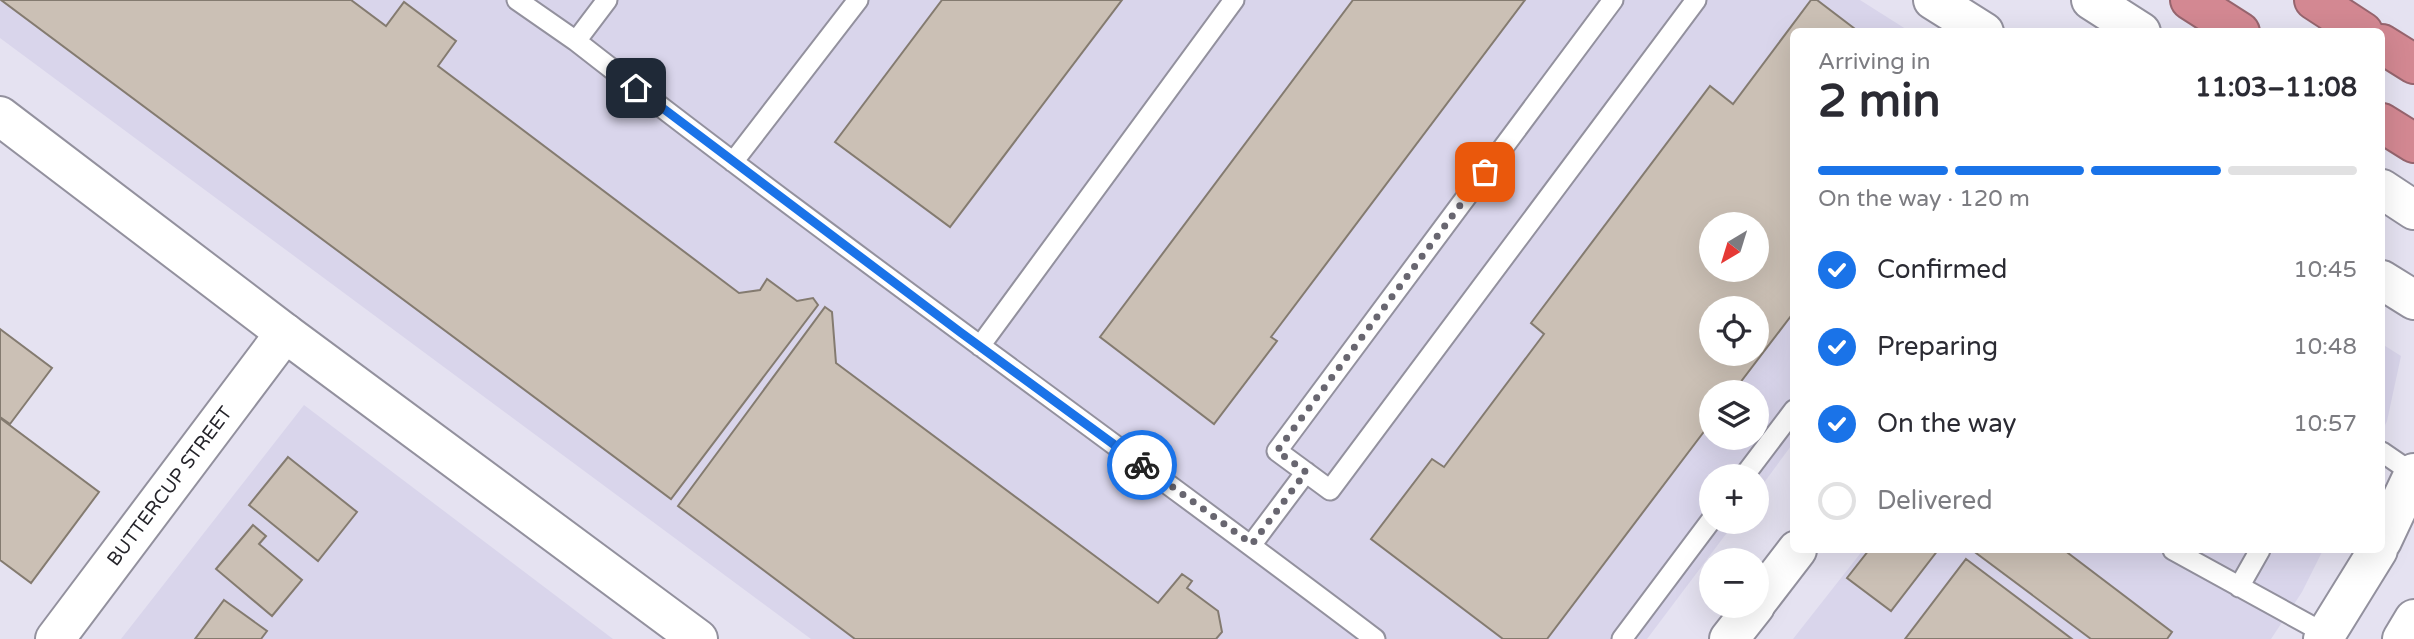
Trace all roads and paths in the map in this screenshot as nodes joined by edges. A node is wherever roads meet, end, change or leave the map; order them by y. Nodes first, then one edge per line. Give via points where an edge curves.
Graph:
1 (517, 0) edge
2 (607, 0) edge
3 (858, 0) edge
4 (1234, 0) edge
5 (1613, 0) edge
6 (1696, 0) edge
7 (1933, 0) edge
8 (2190, 0) edge
9 (2314, 0) edge
10 (2090, 3) edge
11 (1978, 28) edge
12 (2134, 28) edge
13 (2233, 28) edge
14 (2357, 28) edge
15 (576, 41) junction
16 (0, 116) edge
17 (2385, 124) edge
18 (2414, 143) edge
19 (733, 162) junction
20 (2385, 191) edge
21 (2414, 211) edge
22 (2385, 281) edge
23 (2414, 300) edge
24 (285, 332) junction
25 (980, 346) junction
26 (1790, 415) edge
27 (2385, 454) edge
28 (1753, 464) edge
29 (1306, 472) junction
30 (2414, 473) edge
31 (1701, 534) edge
32 (2385, 535) edge
33 (1252, 544) junction
34 (1795, 553) edge
35 (2178, 553) edge
36 (2204, 553) edge
37 (2258, 553) edge
38 (2376, 553) edge
39 (2220, 576) junction
40 (1769, 587) edge
41 (2239, 587) junction
42 (1745, 618) edge
43 (2414, 619) edge
44 (2328, 637) edge
45 (55, 639) edge
46 (698, 639) edge
47 (1375, 639) edge
48 (1622, 639) edge
49 (1729, 639) edge
50 (2402, 639) edge

1 - 15 lane
2 - 15 lane
3 - 19 lane
4 - 25 lane
5 - 29 lane via 1277,451
6 - 29 lane via 1331,491
7 - 11 street
8 - 13 highway
9 - 14 highway
10 - 12 street
15 - 19 lane
16 - 24 street
17 - 18 highway
19 - 25 lane
20 - 21 street
22 - 23 street
24 - 45 street, BUTTERCUP STREET
24 - 46 street
25 - 33 lane
26 - 28 lane
27 - 30 lane
29 - 33 lane
30 - 32 street
31 - 48 lane
33 - 47 lane
34 - 40 street
35 - 39 lane
36 - 39 lane
37 - 41 lane
38 - 44 street
39 - 41 lane
41 - 44 lane
42 - 49 street
43 - 50 street

